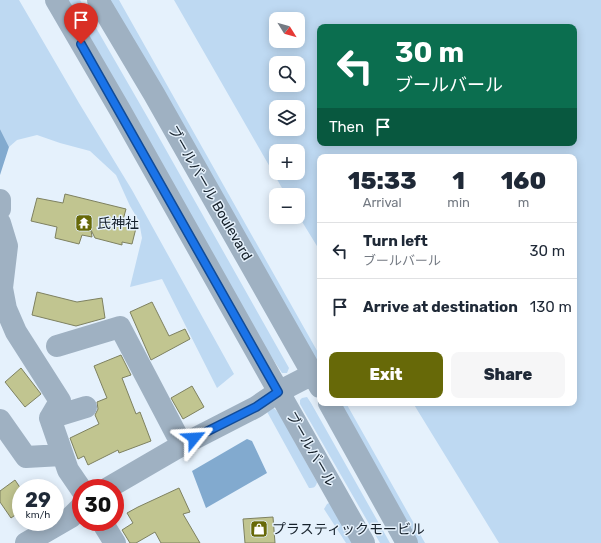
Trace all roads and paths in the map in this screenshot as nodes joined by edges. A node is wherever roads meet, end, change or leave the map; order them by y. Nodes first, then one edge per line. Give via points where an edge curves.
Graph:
1 (56, 0) edge
2 (98, 0) edge
3 (0, 200) edge
4 (0, 209) edge
5 (0, 223) edge
6 (57, 346) dead end
7 (316, 380) edge
8 (278, 392) junction
9 (331, 406) edge
10 (86, 407) dead end
11 (50, 418) junction
12 (0, 420) edge
13 (182, 445) junction
14 (62, 454) junction
15 (74, 479) edge
16 (123, 479) edge
17 (72, 515) edge
18 (108, 531) edge
19 (26, 543) edge
20 (115, 543) edge
21 (364, 543) edge
22 (407, 543) edge

1 - 8 street, ブールバール
2 - 7 street, ブールバール Boulevard
3 - 4 street
5 - 11 street via 7,246 2,288 6,309 16,332 60,401
6 - 13 street via 120,327
7 - 8 street
8 - 13 street via 256,407
8 - 21 street, ブールバール
9 - 22 street
10 - 11 street
11 - 14 street
12 - 14 street via 26,457
13 - 16 street
14 - 15 street
17 - 19 street
18 - 20 street

